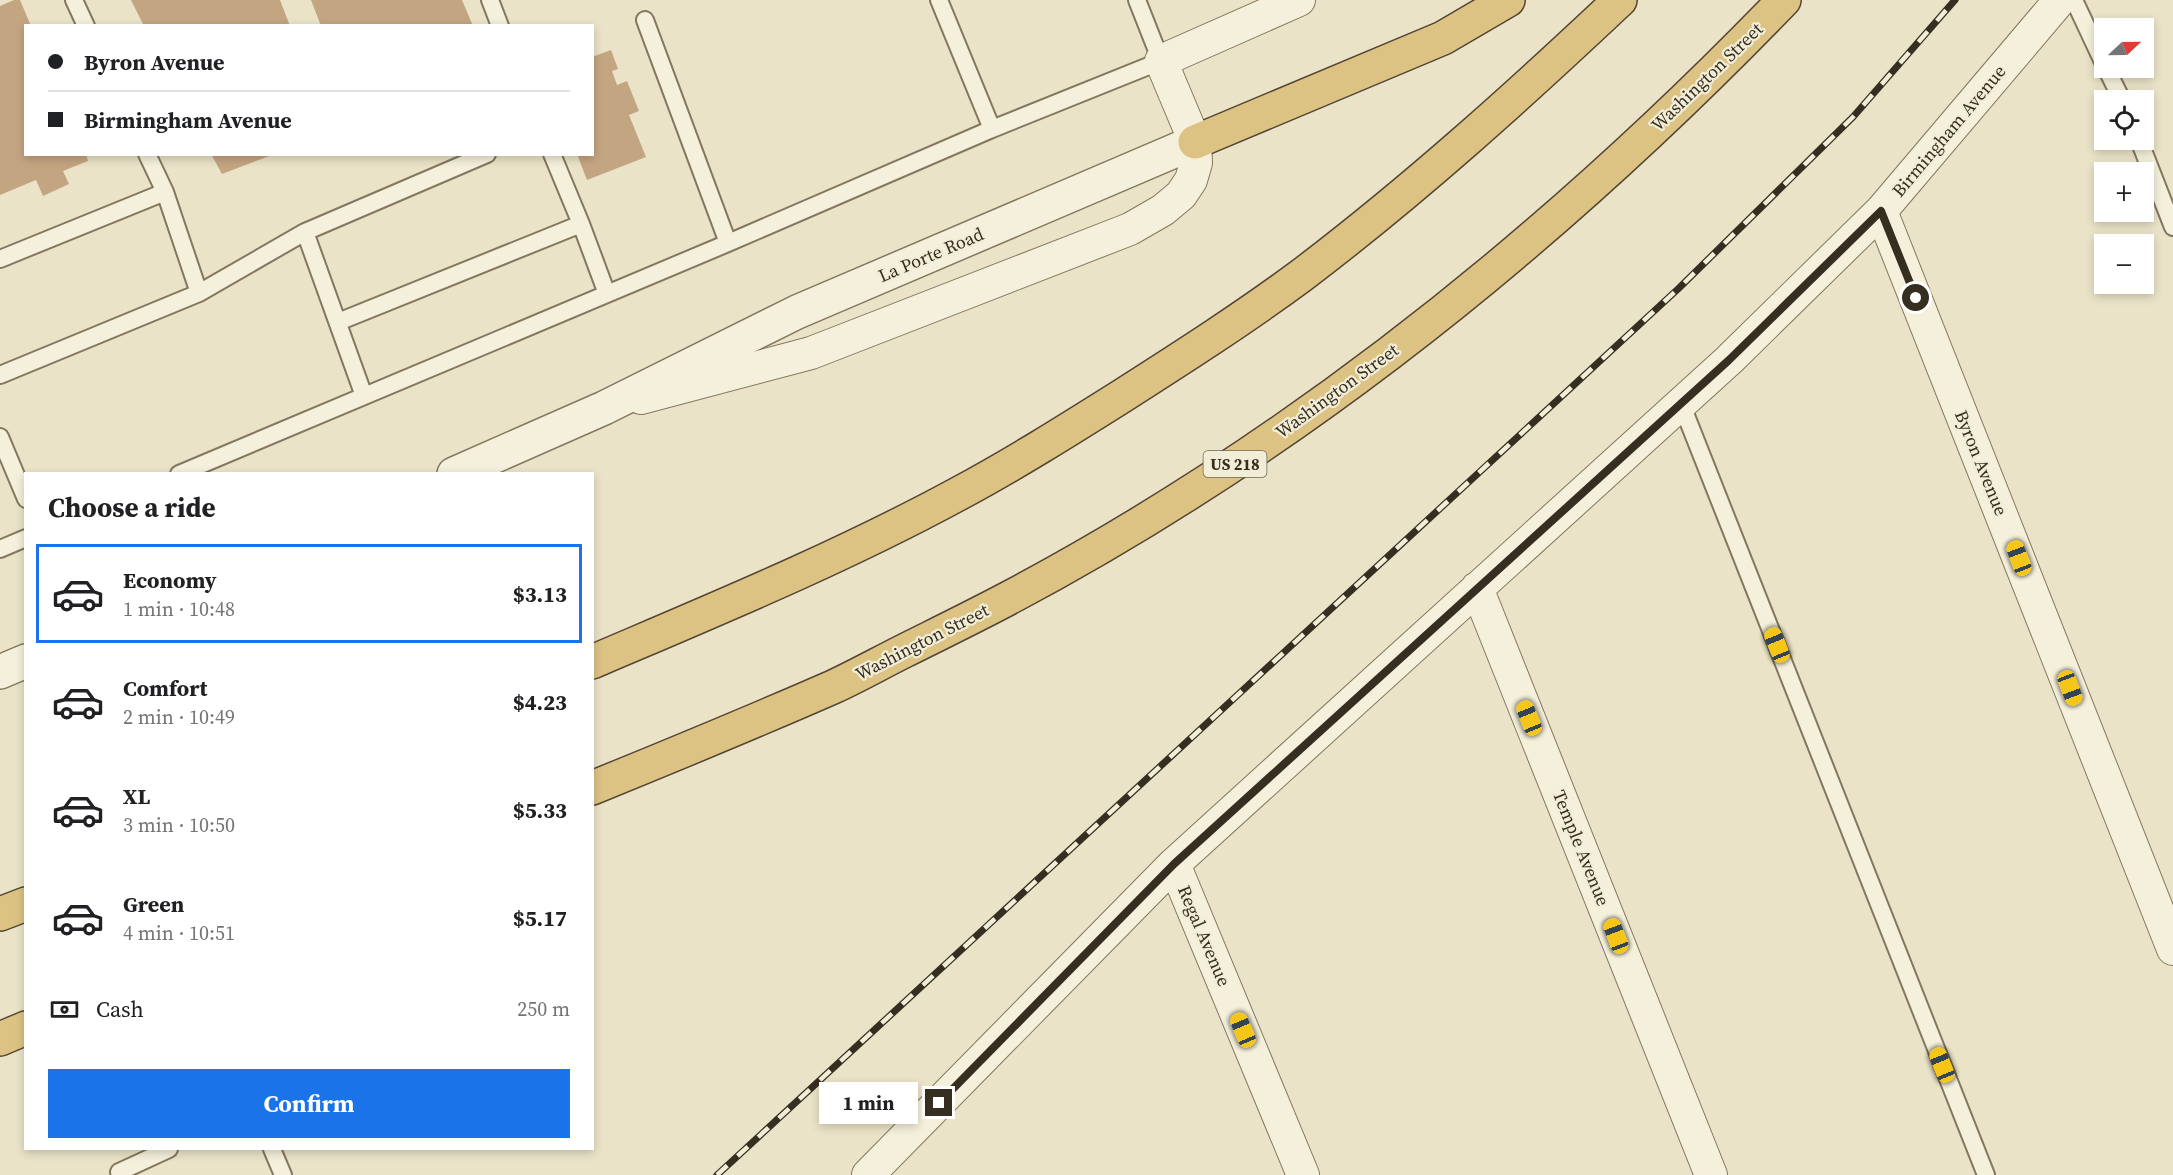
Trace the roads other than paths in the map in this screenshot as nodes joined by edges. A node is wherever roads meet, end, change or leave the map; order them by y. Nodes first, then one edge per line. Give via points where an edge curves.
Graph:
1 (74, 0) edge
2 (490, 0) edge
3 (939, 0) edge
4 (1137, 0) edge
5 (1299, 0) edge
6 (1508, 0) edge
7 (1620, 0) edge
8 (1784, 0) edge
9 (2060, 0) edge
10 (2074, 0) edge
11 (645, 20) dead end
12 (85, 24) edge
13 (499, 24) edge
14 (2094, 43) edge
15 (1161, 61) junction
16 (992, 129) junction
17 (1195, 142) junction
18 (2143, 150) edge
19 (148, 156) edge
20 (482, 156) edge
21 (553, 156) edge
22 (165, 192) junction
23 (1881, 211) junction
24 (581, 225) junction
25 (2173, 227) edge
26 (305, 232) junction
27 (728, 243) junction
28 (0, 259) edge
29 (199, 293) junction
30 (607, 294) junction
31 (338, 322) junction
32 (0, 375) edge
33 (364, 396) junction
34 (1681, 403) junction
35 (604, 408) junction
36 (0, 436) edge
37 (184, 472) edge
38 (458, 472) edge
39 (24, 494) edge
40 (24, 539) edge
41 (0, 549) edge
42 (1477, 588) junction
43 (594, 661) edge
44 (24, 662) edge
45 (0, 672) edge
46 (594, 787) edge
47 (1174, 864) junction
48 (24, 905) edge
49 (0, 914) edge
50 (2173, 949) edge
51 (24, 1029) edge
52 (0, 1039) edge
53 (168, 1150) edge
54 (272, 1150) edge
55 (121, 1175) edge
56 (283, 1175) edge
57 (868, 1175) edge
58 (1304, 1175) edge
59 (1711, 1175) edge
60 (1986, 1175) edge

1 - 12 lane
2 - 13 lane
3 - 16 lane
4 - 15 lane
5 - 15 street
6 - 17 highway via 1443,38
7 - 43 highway via 1524,91 1398,198 1301,275 1182,358 957,495 788,579
8 - 46 highway, Washington Street / US 218 via 1717,70 1601,179 1476,287 1247,456 1009,598 836,685
9 - 23 street, Birmingham Avenue
10 - 14 lane
11 - 27 lane
15 - 16 lane
15 - 17 street
16 - 27 lane
17 - 35 street, La Porte Road via 797,312
17 - 35 street via 1194,171 1181,195 1130,229 811,353
18 - 25 lane
19 - 22 lane
20 - 26 lane
21 - 24 lane
22 - 28 lane
22 - 29 lane
23 - 34 street, Birmingham Avenue
23 - 50 street, Byron Avenue
24 - 30 lane
24 - 31 lane
26 - 29 lane
26 - 31 lane
27 - 30 lane
29 - 32 lane
30 - 33 lane
31 - 33 lane
33 - 37 lane
34 - 42 street, Birmingham Avenue
34 - 60 lane
35 - 38 street, La Porte Road
36 - 39 lane
40 - 41 lane
42 - 47 street, Birmingham Avenue
42 - 59 street, Temple Avenue
44 - 45 street
47 - 57 street, Birmingham Avenue
47 - 58 street, Regal Avenue
48 - 49 highway
51 - 52 highway
53 - 55 lane via 119,1172
54 - 56 lane

